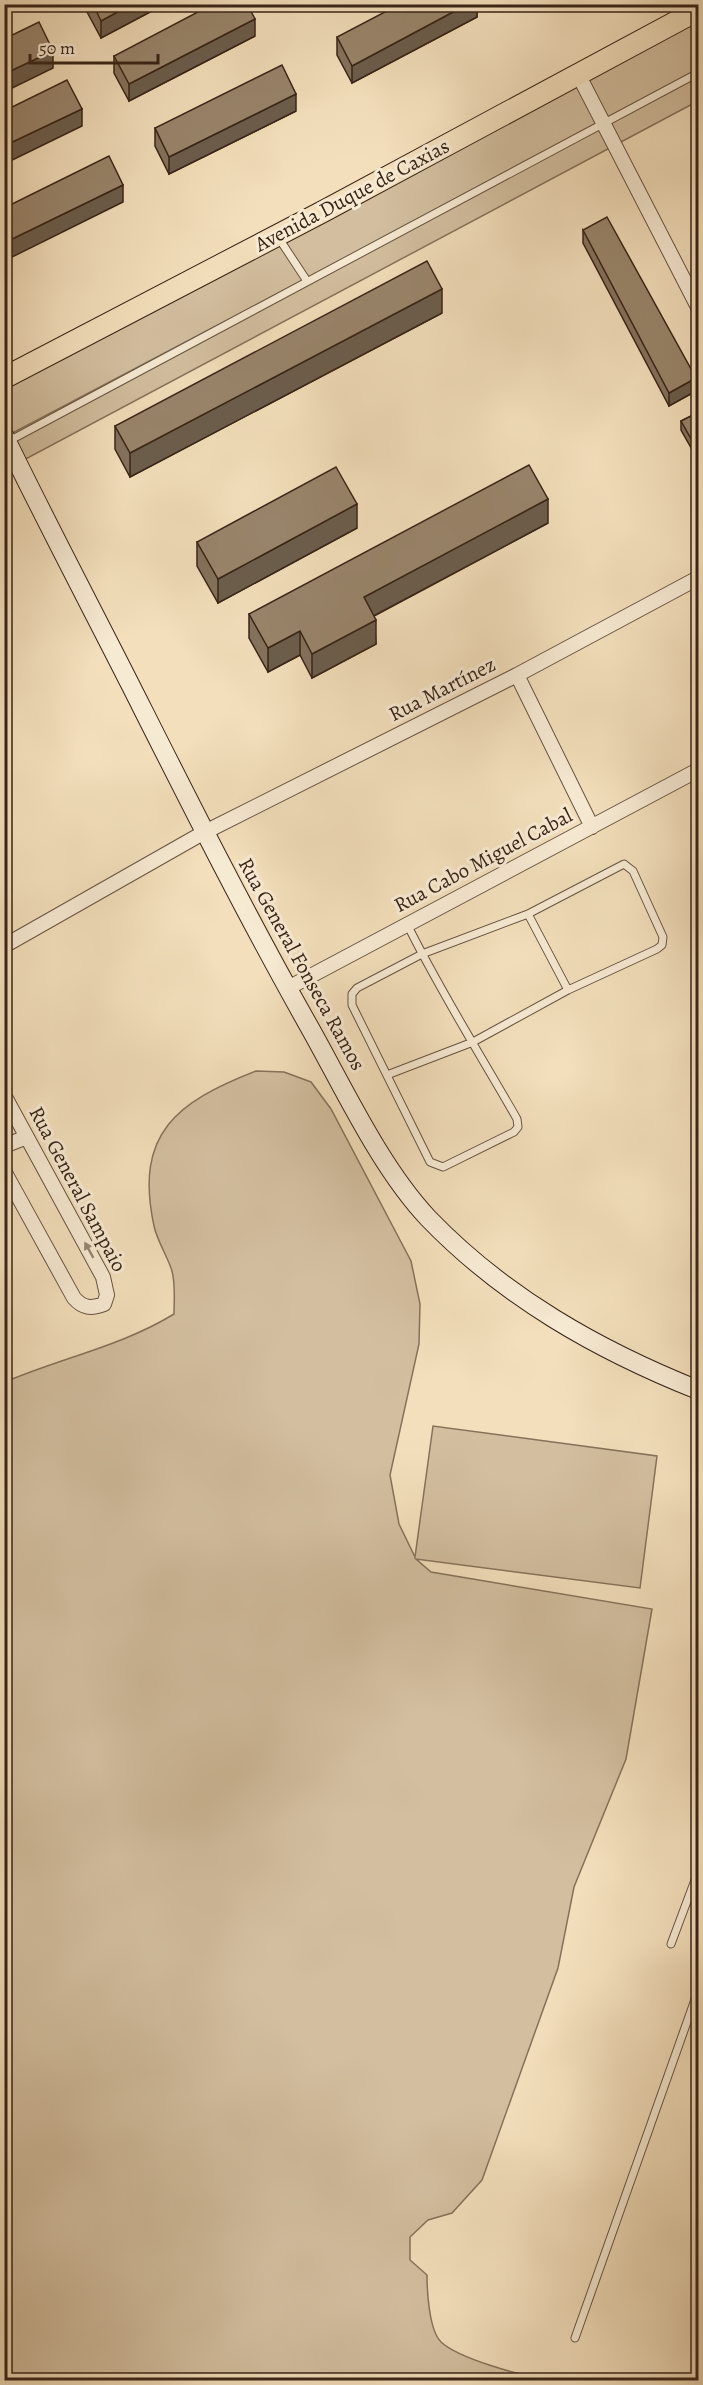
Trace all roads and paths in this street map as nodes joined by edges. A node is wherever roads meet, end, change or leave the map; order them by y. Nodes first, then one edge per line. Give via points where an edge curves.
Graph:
1 (699, 10) edge
2 (578, 74) junction
3 (699, 74) edge
4 (603, 123) junction
5 (277, 235) junction
6 (307, 281) junction
7 (699, 307) edge
8 (4, 378) edge
9 (5, 440) edge
10 (699, 578) edge
11 (517, 675) junction
12 (699, 770) edge
13 (592, 827) junction
14 (203, 833) junction
15 (528, 914) junction
16 (407, 924) junction
17 (4, 946) edge
18 (422, 954) junction
19 (288, 988) junction
20 (568, 990) junction
21 (473, 1042) junction
22 (387, 1075) junction
23 (4, 1095) edge
24 (27, 1137) junction
25 (4, 1146) edge
26 (4, 1171) edge
27 (699, 1390) edge
28 (699, 1872) edge
29 (671, 1944) dead end
30 (699, 1991) edge
31 (574, 2338) dead end

1 - 2 main road, Avenida Duque de Caxias
2 - 4 street
2 - 5 main road, Avenida Duque de Caxias
3 - 4 lane
4 - 6 lane
4 - 7 street
5 - 6 lane
5 - 8 main road, Avenida Duque de Caxias
6 - 9 lane
9 - 14 street, Rua General Fonseca Ramos
10 - 11 street, Rua Martínez
11 - 13 street
11 - 14 street, Rua Martínez
12 - 13 street, Rua Cabo Miguel Cabal
13 - 16 street, Rua Cabo Miguel Cabal
14 - 17 street, Rua Martínez
14 - 19 street, Rua General Fonseca Ramos
15 - 18 lane
15 - 20 lane
15 - 20 lane via 624,864 633,871 663,937 662,945
16 - 18 lane
16 - 19 street, Rua Cabo Miguel Cabal
18 - 21 lane
18 - 22 lane via 352,994 352,1005
19 - 27 street, Rua General Fonseca Ramos via 389,1167 426,1216 467,1256 553,1320 640,1367
20 - 21 lane
21 - 22 lane
21 - 22 lane via 518,1127 443,1167 430,1162
23 - 24 street, Rua General Sampaio
24 - 25 street
26 -> 24 street, Rua General Sampaio via 74,1298 80,1305 93,1308 104,1304 107,1295 103,1277
28 - 29 lane
30 - 31 lane

